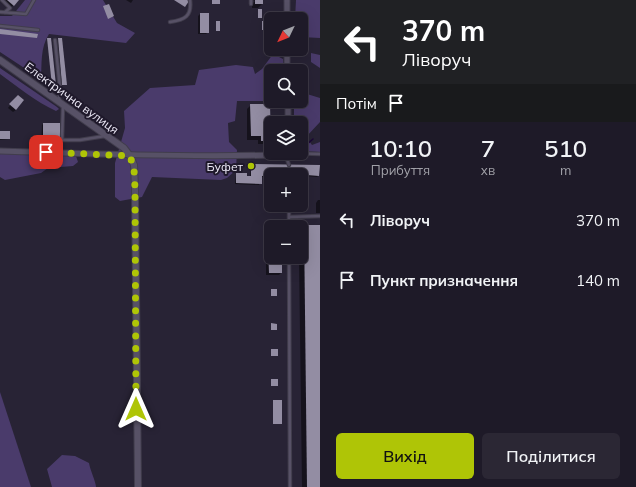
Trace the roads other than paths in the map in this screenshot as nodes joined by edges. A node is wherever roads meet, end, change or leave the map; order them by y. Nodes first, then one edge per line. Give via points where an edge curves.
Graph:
1 (2, 0) edge
2 (34, 0) edge
3 (190, 0) edge
4 (251, 0) edge
5 (287, 0) edge
6 (251, 4) dead end
7 (0, 12) edge
8 (5, 12) junction
9 (287, 12) edge
10 (170, 22) dead end
11 (0, 26) edge
12 (38, 30) dead end
13 (54, 40) dead end
14 (0, 60) edge
15 (61, 104) junction
16 (105, 135) junction
17 (0, 151) edge
18 (308, 154) edge
19 (320, 154) edge
20 (264, 155) edge
21 (130, 156) junction
22 (287, 160) edge
23 (289, 165) dead end
24 (289, 212) edge
25 (320, 216) edge
26 (289, 217) joint
27 (289, 264) edge
28 (138, 487) edge
29 (290, 487) edge

1 - 8 lane via 10,8
2 - 8 lane via 26,14
3 - 10 lane via 190,12 187,16 183,20
4 - 6 lane
5 - 9 street
7 - 8 lane
11 - 12 lane
13 - 15 lane
14 - 15 street, Електрична вулиця
15 - 16 street, Електрична вулиця
15 - 16 lane via 61,140 80,140
16 - 21 street, Електрична вулиця via 124,148
17 - 21 street
18 - 19 lane
20 - 21 street
21 - 28 street via 135,188
22 - 23 lane
24 - 26 lane
25 - 26 lane
27 - 29 lane

